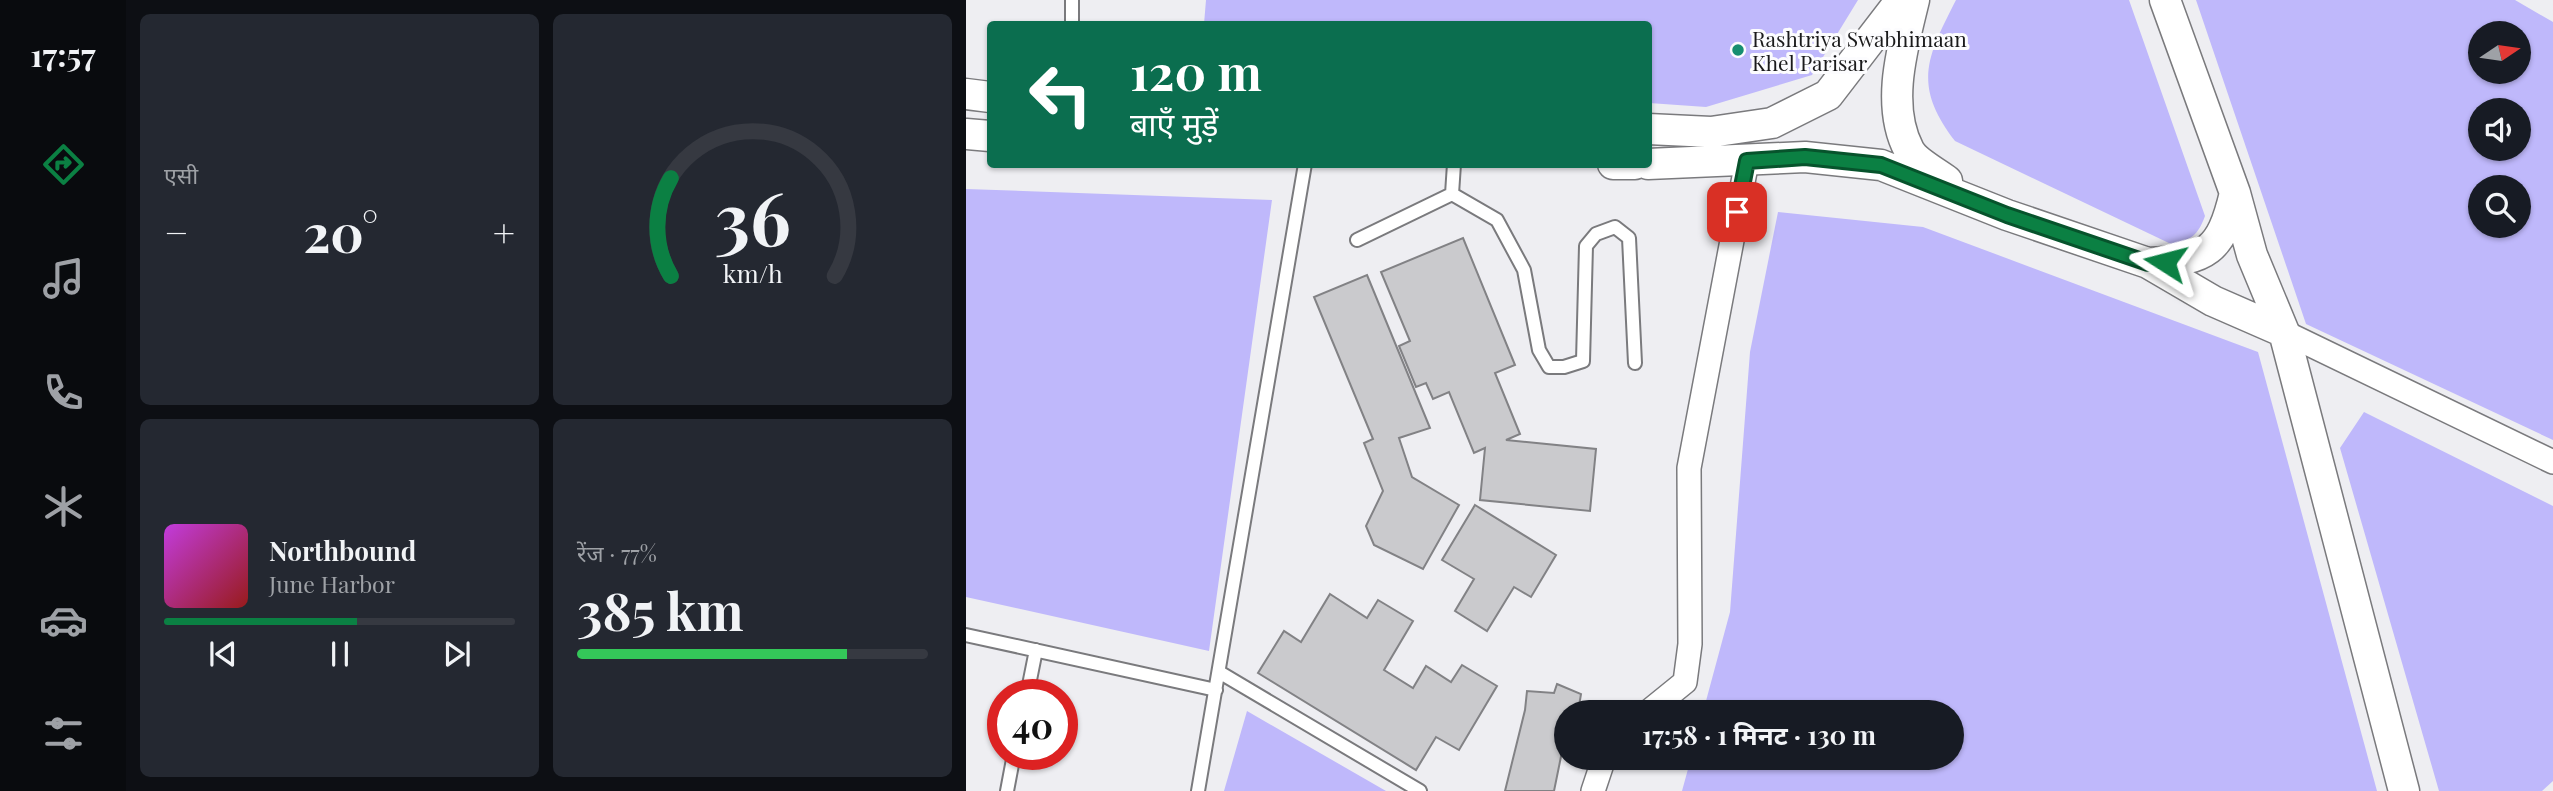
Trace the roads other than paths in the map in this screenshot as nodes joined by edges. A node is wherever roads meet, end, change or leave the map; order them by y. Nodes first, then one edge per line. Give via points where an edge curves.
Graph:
1 (1072, 0) edge
2 (1902, 0) edge
3 (1914, 0) edge
4 (2165, 0) edge
5 (1072, 21) edge
6 (966, 94) edge
7 (987, 97) edge
8 (1652, 129) edge
9 (966, 134) edge
10 (987, 136) edge
11 (1747, 161) junction
12 (1652, 164) edge
13 (1305, 168) edge
14 (1454, 168) edge
15 (2235, 193) junction
16 (1452, 194) junction
17 (1975, 202) junction
18 (1357, 240) dead end
19 (2148, 263) junction
20 (2284, 332) junction
21 (1634, 363) dead end
22 (2553, 462) edge
23 (966, 635) edge
24 (1036, 650) junction
25 (1219, 672) junction
26 (1030, 679) edge
27 (1216, 690) junction
28 (1663, 700) edge
29 (1011, 770) edge
30 (1600, 770) edge
31 (1007, 791) edge
32 (1198, 791) edge
33 (1420, 791) edge
34 (1592, 791) edge
35 (2404, 791) edge

1 - 5 lane
2 - 8 street via 1828,95 1772,122 1711,132
3 - 17 street via 1898,75 1898,108 1910,152
4 - 15 street
6 - 7 street
9 - 10 street
11 - 12 street
11 - 17 street via 1805,157 1881,165
11 - 28 street via 1689,468 1690,644 1685,682
13 - 25 lane
14 - 16 lane
15 - 19 street via 2226,228 2202,256
15 - 20 street via 2252,256
16 - 18 lane
16 - 21 lane via 1497,220 1524,270 1539,351 1549,367 1583,361 1586,246 1597,234 1615,227 1629,238
17 - 19 street
19 - 20 street via 2213,301
20 - 22 street
20 - 35 street
23 - 24 lane
24 - 26 lane
24 - 27 lane
25 - 27 lane
25 - 33 lane
27 - 32 lane
29 - 31 lane
30 - 34 street

